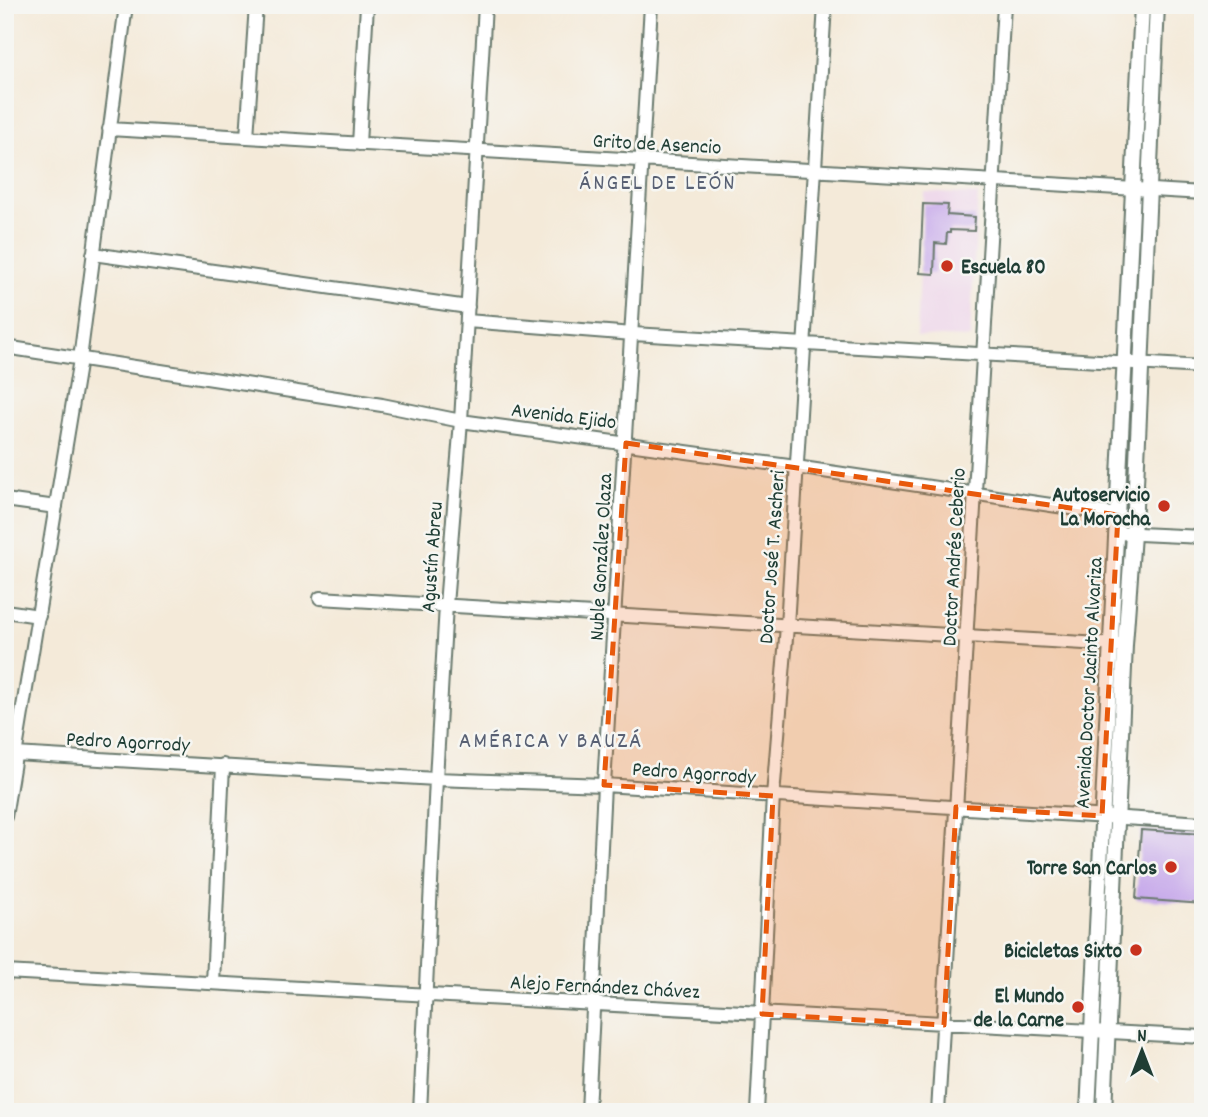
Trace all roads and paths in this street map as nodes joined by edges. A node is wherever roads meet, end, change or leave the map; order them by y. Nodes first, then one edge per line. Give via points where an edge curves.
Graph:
1 (126, 5) edge
2 (256, 5) edge
3 (367, 5) edge
4 (485, 5) edge
5 (651, 5) edge
6 (825, 5) edge
7 (1004, 5) edge
8 (1142, 5) edge
9 (1157, 5) edge
10 (109, 129) junction
11 (247, 137) junction
12 (359, 144) junction
13 (477, 151) junction
14 (641, 161) junction
15 (813, 172) junction
16 (993, 181) junction
17 (1141, 190) junction
18 (1203, 193) edge
19 (93, 254) junction
20 (468, 307) junction
21 (467, 321) junction
22 (633, 334) junction
23 (804, 344) junction
24 (5, 347) edge
25 (983, 354) junction
26 (80, 359) junction
27 (1125, 363) junction
28 (1140, 364) junction
29 (1203, 367) edge
30 (461, 421) junction
31 (626, 443) junction
32 (796, 467) junction
33 (976, 495) junction
34 (5, 500) edge
35 (56, 508) junction
36 (1118, 515) junction
37 (1117, 533) junction
38 (1133, 534) junction
39 (1203, 537) edge
40 (320, 598) dead end
41 (446, 605) junction
42 (5, 611) edge
43 (616, 615) junction
44 (38, 616) junction
45 (786, 625) junction
46 (968, 637) junction
47 (1118, 645) junction
48 (15, 754) junction
49 (223, 765) junction
50 (436, 779) junction
51 (604, 786) junction
52 (773, 796) junction
53 (956, 807) junction
54 (1102, 816) junction
55 (5, 817) edge
56 (1117, 817) junction
57 (1203, 823) edge
58 (5, 972) edge
59 (213, 983) junction
60 (426, 995) junction
61 (594, 1005) junction
62 (762, 1014) junction
63 (944, 1025) junction
64 (1092, 1033) junction
65 (1108, 1033) junction
66 (1203, 1037) edge
67 (420, 1112) edge
68 (588, 1112) edge
69 (757, 1112) edge
70 (938, 1112) edge
71 (1088, 1112) edge
72 (1104, 1112) edge

1 - 10 street
2 - 11 street
3 - 12 street
4 - 13 street, Agustín Abreu
5 - 14 street, Nuble González Olaza
6 - 15 street, Doctor José T. Ascheri
7 - 16 street, Doctor Andrés Ceberio
8 - 17 main road, Avenida Doctor Jacinto Alvariza
9 - 17 main road, Avenida Doctor Jacinto Alvariza
10 - 11 street, Grito de Asencio
10 - 19 street
11 - 12 street, Grito de Asencio
12 - 13 street, Grito de Asencio
13 - 14 street, Grito de Asencio
13 - 20 street, Agustín Abreu
14 - 15 street, Grito de Asencio
14 - 22 street, Nuble González Olaza
15 - 16 street, Grito de Asencio
15 - 23 street, Doctor José T. Ascheri
16 - 17 street, Grito de Asencio
16 - 25 street, Doctor Andrés Ceberio
17 - 18 street, Grito de Asencio
17 - 27 main road, Avenida Doctor Jacinto Alvariza
17 - 28 main road, Avenida Doctor Jacinto Alvariza
19 - 20 street
19 - 26 street
20 - 21 street, Agustín Abreu
21 - 22 street
21 - 30 street, Agustín Abreu
22 - 23 street
22 - 31 street, Nuble González Olaza
23 - 25 street
23 - 32 street, Doctor José T. Ascheri
24 - 26 street, Avenida Ejido
25 - 27 street
25 - 33 street, Doctor Andrés Ceberio
26 - 30 street, Avenida Ejido
26 - 35 street
27 - 28 street
27 - 36 main road, Avenida Doctor Jacinto Alvariza
28 - 29 street
28 - 38 main road, Avenida Doctor Jacinto Alvariza
30 - 31 street, Avenida Ejido
30 - 41 street, Agustín Abreu
31 - 32 street, Avenida Ejido
31 - 43 street, Nuble González Olaza
32 - 33 street, Avenida Ejido
32 - 45 street, Doctor José T. Ascheri
33 - 36 street, Avenida Ejido
33 - 46 street, Doctor Andrés Ceberio
34 - 35 street
35 - 44 street
36 - 37 main road, Avenida Doctor Jacinto Alvariza
37 - 38 street
37 - 47 main road, Avenida Doctor Jacinto Alvariza
38 - 39 street
38 - 47 main road, Avenida Doctor Jacinto Alvariza
40 - 41 street
41 - 43 street
41 - 50 street, Agustín Abreu
42 - 44 street
43 - 45 street
43 - 51 street, Nuble González Olaza
44 - 48 street
45 - 46 street
45 - 52 street, Doctor José T. Ascheri
46 - 47 street
46 - 53 street, Doctor Andrés Ceberio
47 - 54 main road, Avenida Doctor Jacinto Alvariza
47 - 56 main road, Avenida Doctor Jacinto Alvariza
48 - 49 street, Pedro Agorrody
48 - 55 street
49 - 50 street, Pedro Agorrody
49 - 59 street
50 - 51 street, Pedro Agorrody
50 - 60 street, Agustín Abreu
51 - 52 street, Pedro Agorrody
51 - 61 street, Nuble González Olaza
52 - 53 street, Pedro Agorrody
52 - 62 street, Doctor José T. Ascheri
53 - 54 street, Pedro Agorrody
53 - 63 street, Doctor Andrés Ceberio
54 - 56 street, Pedro Agorrody
54 - 64 main road, Avenida Doctor Jacinto Alvariza
56 - 57 street, Pedro Agorrody
56 - 65 main road, Avenida Doctor Jacinto Alvariza
58 - 59 street, Alejo Fernández Chávez
59 - 60 street, Alejo Fernández Chávez
60 - 61 street, Alejo Fernández Chávez
60 - 67 street, Agustín Abreu
61 - 62 street, Alejo Fernández Chávez
61 - 68 street, Nuble González Olaza
62 - 63 street, Alejo Fernández Chávez
62 - 69 street, Doctor José T. Ascheri
63 - 64 street, Alejo Fernández Chávez
63 - 70 street, Doctor Andrés Ceberio
64 - 65 street, Alejo Fernández Chávez
64 - 71 main road, Avenida Doctor Jacinto Alvariza
65 - 66 street, Alejo Fernández Chávez
65 - 72 main road, Avenida Doctor Jacinto Alvariza

